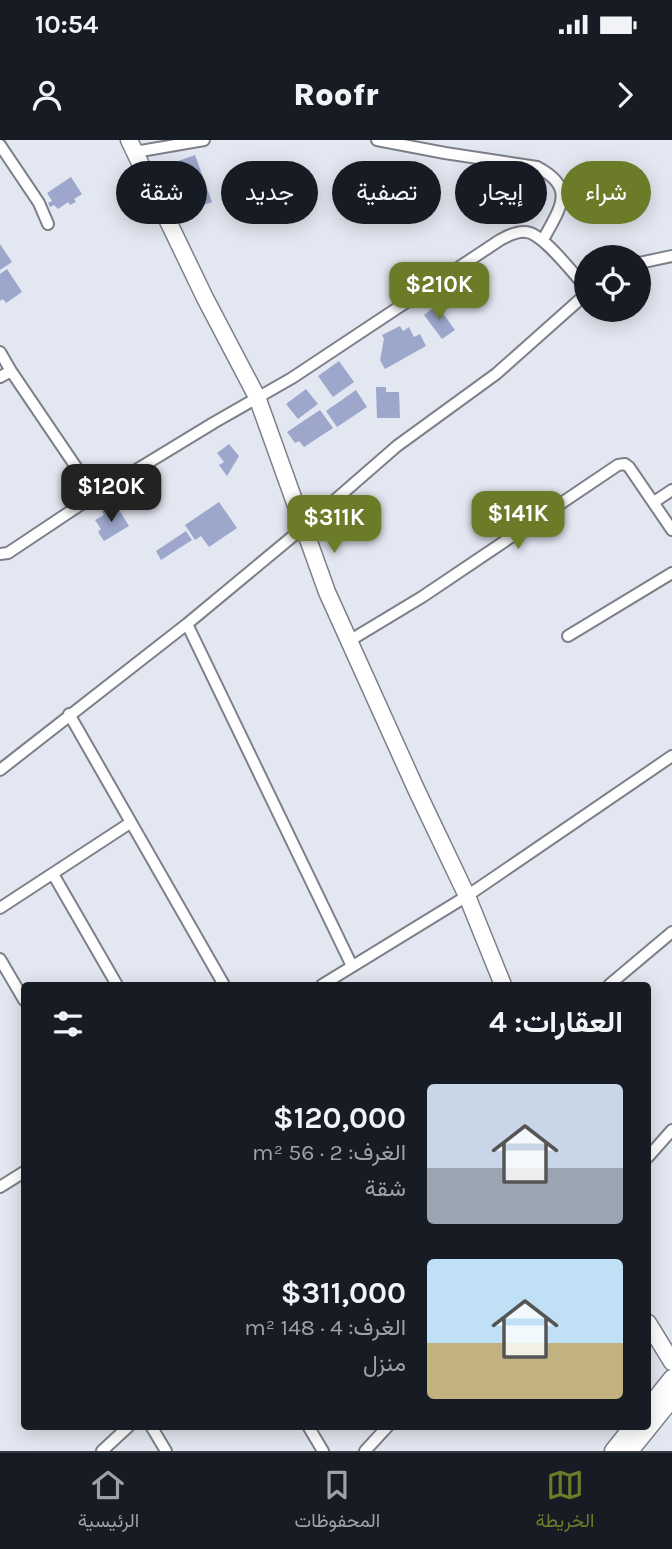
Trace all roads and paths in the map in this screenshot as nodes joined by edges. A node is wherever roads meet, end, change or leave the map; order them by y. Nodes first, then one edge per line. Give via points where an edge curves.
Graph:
1 (204, 140) edge
2 (377, 140) edge
3 (0, 145) edge
4 (132, 146) edge
5 (48, 224) dead end
6 (543, 240) junction
7 (672, 256) edge
8 (651, 260) edge
9 (574, 274) edge
10 (574, 305) edge
11 (0, 352) edge
12 (11, 371) junction
13 (0, 377) edge
14 (257, 397) junction
15 (672, 490) edge
16 (95, 495) junction
17 (654, 502) junction
18 (304, 527) junction
19 (672, 530) edge
20 (0, 554) edge
21 (672, 572) edge
22 (187, 624) junction
23 (568, 636) dead end
24 (349, 641) junction
25 (69, 714) junction
26 (672, 756) edge
27 (0, 770) edge
28 (130, 823) junction
29 (53, 874) junction
30 (467, 896) junction
31 (0, 908) edge
32 (672, 932) edge
33 (0, 959) edge
34 (352, 966) junction
35 (115, 982) edge
36 (222, 982) edge
37 (327, 982) edge
38 (502, 982) edge
39 (613, 982) edge
40 (21, 995) edge
41 (672, 1130) edge
42 (651, 1154) edge
43 (21, 1174) edge
44 (0, 1187) edge
45 (651, 1328) edge
46 (672, 1362) edge
47 (672, 1378) edge
48 (663, 1403) edge
49 (651, 1420) edge
50 (125, 1430) edge
51 (154, 1430) edge
52 (310, 1430) edge
53 (384, 1430) edge
54 (630, 1430) edge
55 (644, 1430) edge
56 (102, 1451) edge
57 (166, 1451) edge
58 (323, 1451) edge
59 (365, 1451) edge
60 (613, 1451) edge
61 (630, 1451) edge

1 - 4 street
2 - 6 street via 537,167 550,174 562,196
3 - 5 street
4 - 14 street
6 - 9 street
6 - 14 street via 525,232 500,240
7 - 8 street
10 - 18 street via 496,374 397,446
11 - 12 street
12 - 13 street
12 - 16 street
14 - 16 street
14 - 18 street
15 - 17 street
16 - 20 street
17 - 19 street
17 - 24 street via 629,467 618,465
18 - 22 street
18 - 24 street
21 - 23 street
22 - 25 street
22 - 34 street
24 - 30 street
25 - 27 street
25 - 28 street
26 - 30 street
28 - 29 street
28 - 36 street
29 - 31 street
29 - 35 street
30 - 34 street
30 - 38 street
32 - 39 street
33 - 40 street
34 - 37 street
41 - 42 street
43 - 44 street
45 - 46 street
47 - 48 street
48 - 49 street
50 - 56 street
51 - 57 street
52 - 58 street
53 - 59 street
54 - 60 street
55 - 61 street

